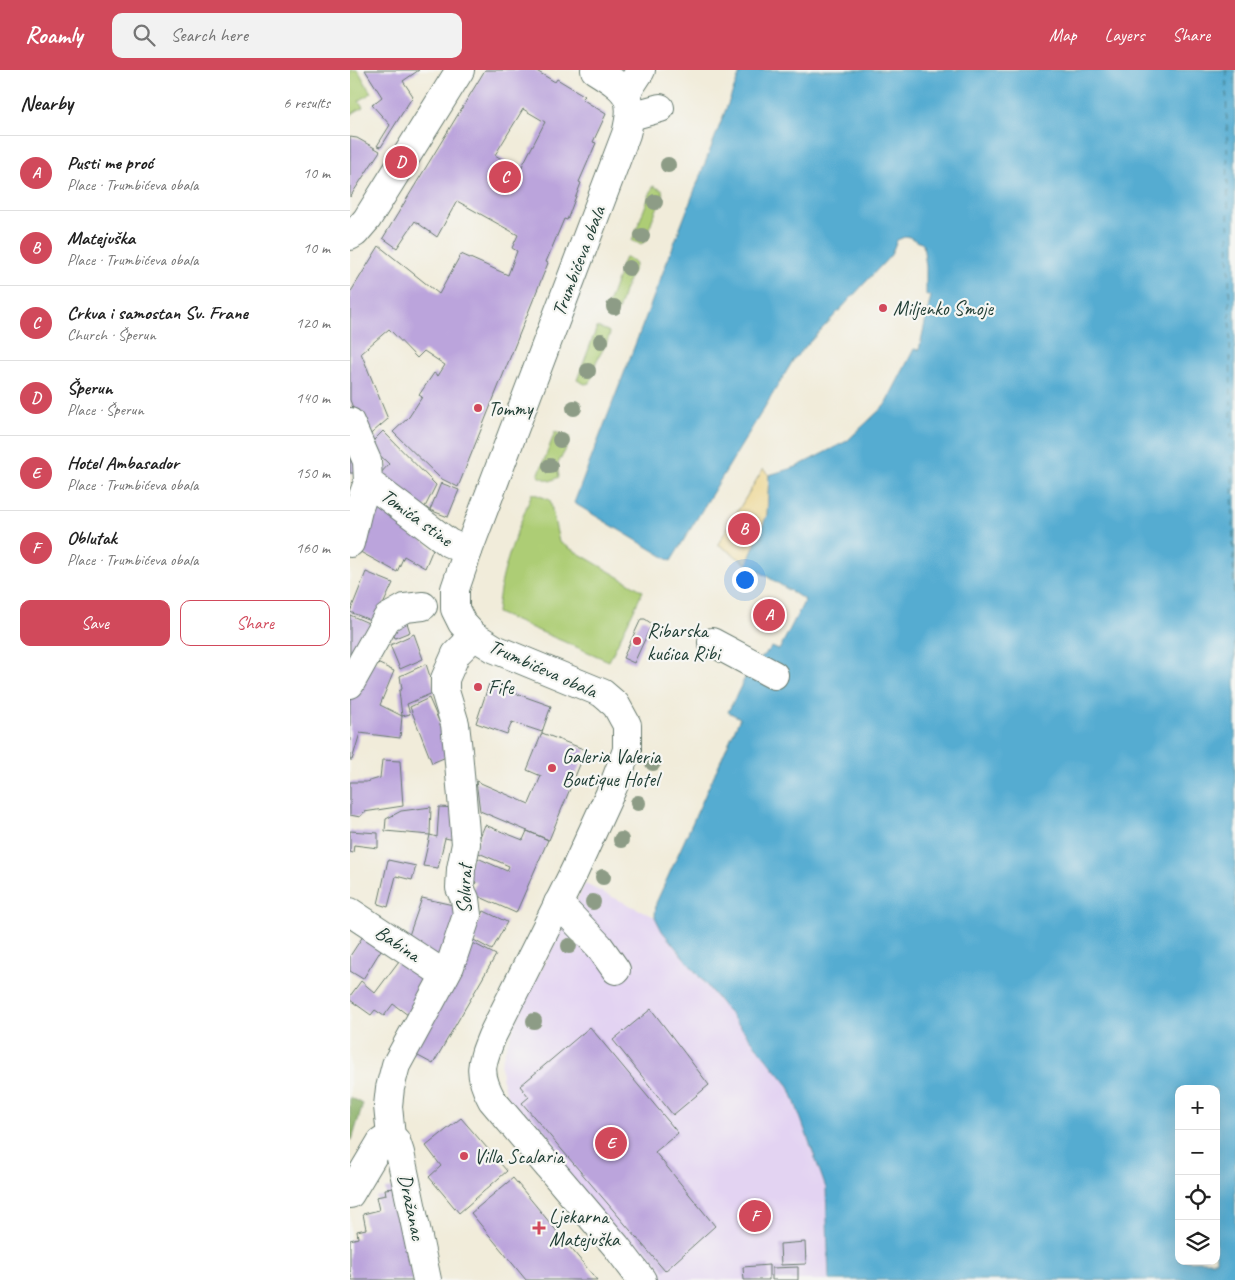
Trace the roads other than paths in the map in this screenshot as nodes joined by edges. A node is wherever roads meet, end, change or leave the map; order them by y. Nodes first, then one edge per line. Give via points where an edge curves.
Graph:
1 (460, 70) edge
2 (595, 70) edge
3 (641, 70) edge
4 (628, 105) junction
5 (660, 108) dead end
6 (350, 236) edge
7 (350, 422) edge
8 (368, 482) junction
9 (350, 543) edge
10 (468, 551) junction
11 (423, 606) dead end
12 (474, 636) junction
13 (712, 642) dead end
14 (774, 675) dead end
15 (350, 684) edge
16 (558, 903) junction
17 (350, 912) edge
18 (616, 970) dead end
19 (445, 975) junction
20 (391, 1137) junction
21 (350, 1194) edge
22 (428, 1280) edge
23 (642, 1280) edge

1 - 6 street via 366,219
2 - 4 street
3 - 4 street, Trumbićeva obala
4 - 5 street
4 - 10 street, Trumbićeva obala via 626,134
7 - 8 street, Tomića stine via 367,461
8 - 9 street
8 - 10 street, Tomića stine via 449,542
10 - 12 street, Trumbićeva obala via 455,589 455,609
11 - 15 street via 405,608 387,618
12 - 16 street, Trumbićeva obala via 495,650 602,693 616,705 627,725 627,750 613,787
12 - 19 street, Solurat via 456,654 445,679 458,751 466,844 460,888 467,915
13 - 14 street
16 - 18 street via 599,946
16 - 23 street, Trumbićeva obala via 492,1036 484,1056 484,1084 492,1100
17 - 19 street, Babina
19 - 20 street, Solurat via 396,1065 388,1106
20 - 21 street via 375,1150
20 - 22 street, Dražanac via 400,1153

